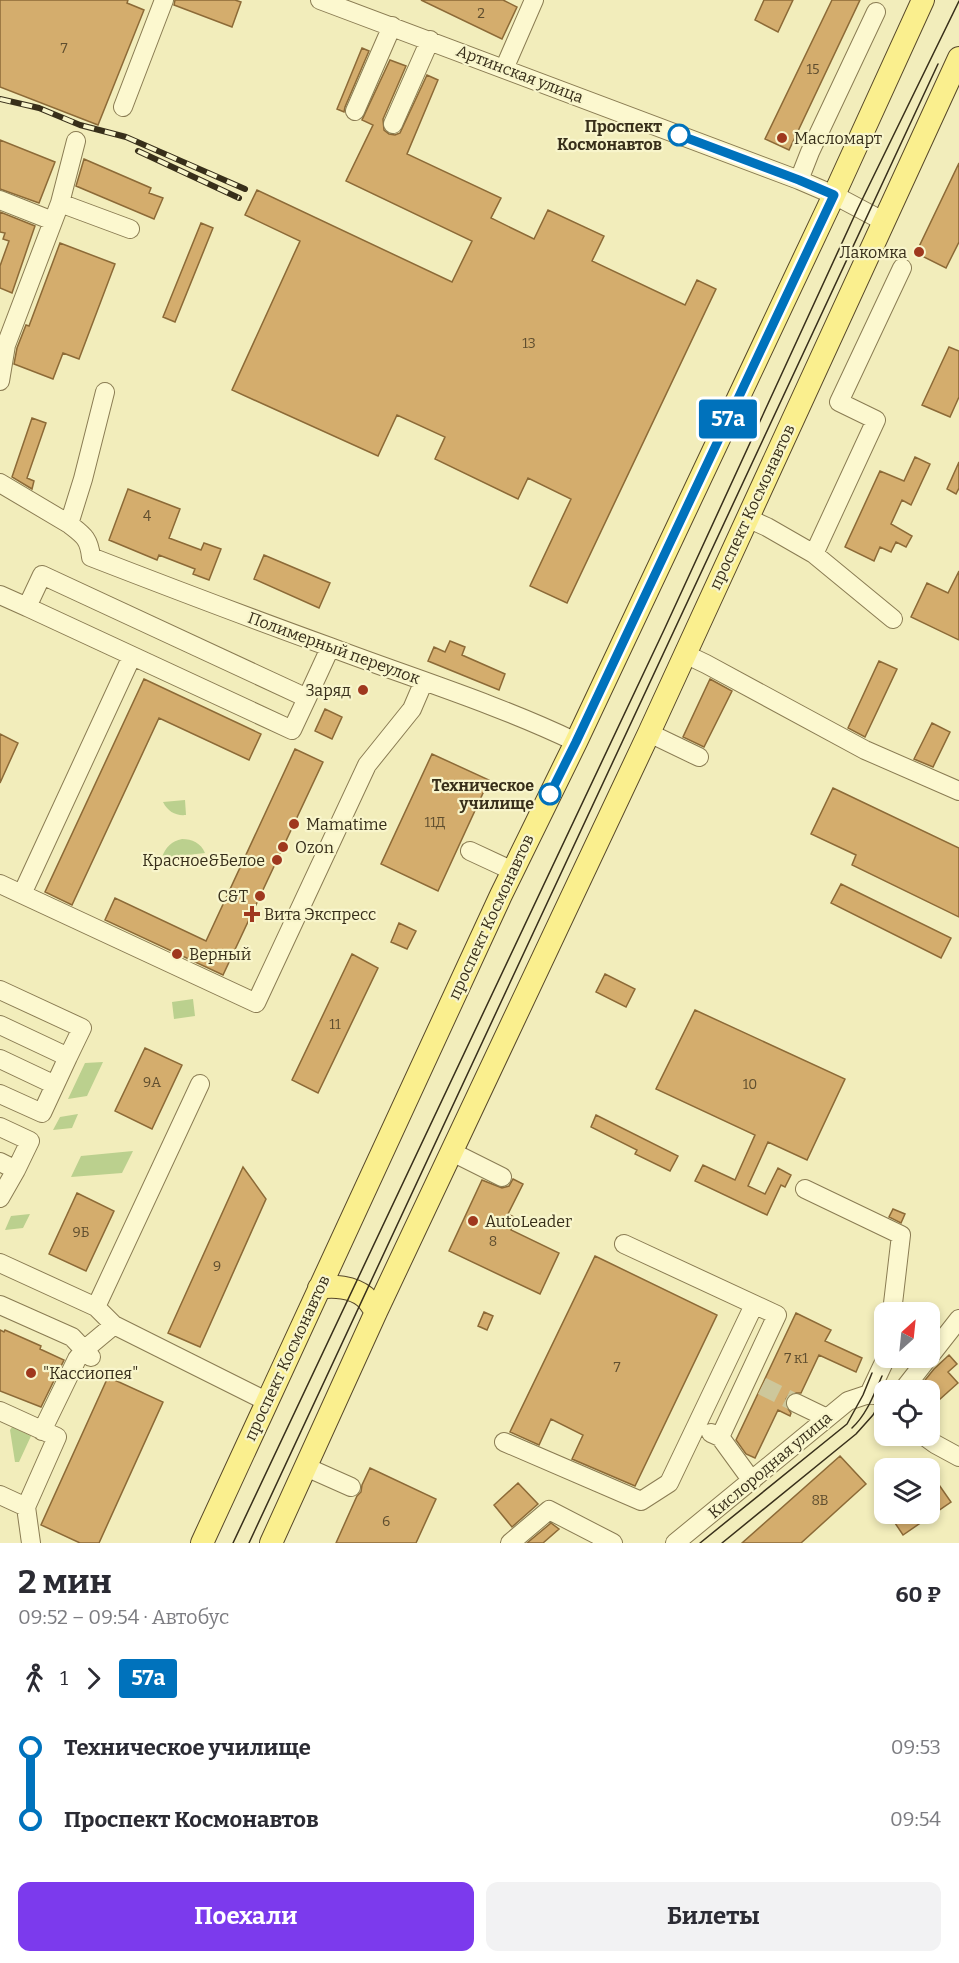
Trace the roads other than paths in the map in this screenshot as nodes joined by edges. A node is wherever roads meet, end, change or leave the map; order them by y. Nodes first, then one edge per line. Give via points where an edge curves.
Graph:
1 (164, 0) edge
2 (320, 0) edge
3 (534, 0) edge
4 (924, 0) edge
5 (876, 12) dead end
6 (392, 26) junction
7 (430, 40) junction
8 (959, 58) edge
9 (504, 69) junction
10 (123, 107) dead end
11 (355, 111) dead end
12 (393, 124) dead end
13 (76, 141) dead end
14 (799, 180) junction
15 (834, 195) junction
16 (0, 200) edge
17 (60, 203) junction
18 (53, 221) junction
19 (884, 221) junction
20 (130, 229) dead end
21 (902, 268) dead end
22 (3, 344) edge
23 (0, 381) edge
24 (105, 392) dead end
25 (0, 483) edge
26 (747, 518) junction
27 (69, 524) junction
28 (814, 554) junction
29 (0, 595) edge
30 (27, 607) junction
31 (893, 619) dead end
32 (330, 648) junction
33 (685, 654) junction
34 (132, 656) junction
35 (424, 681) junction
36 (307, 698) junction
37 (649, 733) junction
38 (576, 742) junction
39 (699, 757) dead end
40 (959, 791) edge
41 (470, 851) dead end
42 (513, 871) junction
43 (0, 884) edge
44 (22, 894) junction
45 (0, 990) edge
46 (0, 1025) edge
47 (68, 1057) junction
48 (0, 1059) edge
49 (55, 1084) junction
50 (200, 1084) dead end
51 (0, 1094) edge
52 (42, 1113) junction
53 (0, 1127) edge
54 (30, 1141) junction
55 (452, 1152) junction
56 (8, 1166) edge
57 (502, 1177) dead end
58 (805, 1189) dead end
59 (0, 1198) edge
60 (624, 1244) dead end
61 (0, 1263) edge
62 (319, 1288) junction
63 (893, 1302) edge
64 (0, 1305) edge
65 (754, 1305) junction
66 (96, 1307) junction
67 (376, 1312) junction
68 (959, 1319) edge
69 (114, 1325) junction
70 (940, 1343) edge
71 (89, 1354) junction
72 (920, 1368) edge
73 (911, 1380) edge
74 (874, 1396) edge
75 (266, 1401) junction
76 (794, 1407) tunnel mouth
77 (0, 1411) edge
78 (823, 1421) junction
79 (697, 1426) junction
80 (42, 1431) junction
81 (720, 1437) junction
82 (504, 1442) dead end
83 (939, 1446) edge
84 (959, 1457) edge
85 (306, 1467) junction
86 (752, 1481) junction
87 (351, 1487) dead end
88 (0, 1495) edge
89 (26, 1507) junction
90 (206, 1539) edge
91 (31, 1543) edge
92 (271, 1543) edge
93 (510, 1543) edge
94 (613, 1543) edge
95 (675, 1543) edge

1 - 10 street
2 - 6 street, Артинская улица
3 - 9 street
4 - 15 main road, проспект Космонавтов
5 - 14 street
6 - 7 street, Артинская улица
6 - 11 street
7 - 9 street, Артинская улица
7 - 12 street
8 - 19 main road, проспект Космонавтов
9 - 14 street, Артинская улица
13 - 17 street
14 - 15 street, Артинская улица
15 - 19 street, Артинская улица
15 - 38 main road, проспект Космонавтов
16 - 18 street
17 - 18 street
17 - 20 street
18 - 22 street
19 - 26 main road, проспект Космонавтов
21 - 28 street via 839,402 876,420
22 - 23 street
24 - 27 street
25 - 27 street
26 - 28 street
26 - 33 main road, проспект Космонавтов
27 - 32 street, Полимерный переулок via 85,536 91,557
28 - 31 street
29 - 30 street
30 - 34 street
30 - 36 street via 42,575
32 - 35 street, Полимерный переулок
32 - 36 street
33 - 37 main road, проспект Космонавтов
33 - 40 street via 865,750
34 - 36 street via 292,730
34 - 44 street
35 - 38 street, Полимерный переулок
35 - 44 street via 412,709 367,765 256,1003
37 - 39 street
37 - 55 main road, проспект Космонавтов
38 - 42 main road, проспект Космонавтов
41 - 42 street
42 - 62 main road, проспект Космонавтов
43 - 44 street
45 - 47 street via 82,1028
46 - 47 street
47 - 49 street
48 - 49 street
49 - 52 street
50 - 66 street
51 - 52 street
52 - 54 street
53 - 54 street
54 - 56 street
55 - 57 street
55 - 67 main road, проспект Космонавтов
56 - 59 street
58 - 63 street via 901,1235
60 - 65 street
61 - 66 street
62 - 67 main road via 331,1285 353,1290 365,1297
62 - 75 main road, проспект Космонавтов
64 - 71 street via 72,1337
65 - 79 street
65 - 81 street via 777,1315 753,1386
66 - 69 street
67 - 85 main road, проспект Космонавтов
68 - 70 street
69 - 71 street
69 - 75 street
71 - 80 street via 77,1359
72 - 73 street
74 - 78 street, Кислородная улица via 848,1401
75 - 90 main road, проспект Космонавтов
76 - 78 street
77 - 80 street
78 - 86 street, Кислородная улица
79 - 81 street
79 - 82 street via 669,1482 641,1501
80 - 89 street via 57,1437
81 - 86 street
83 - 84 street
85 - 87 street
85 - 92 main road, проспект Космонавтов
86 - 95 street, Кислородная улица
88 - 89 street
89 - 91 street
93 - 94 street via 549,1510

